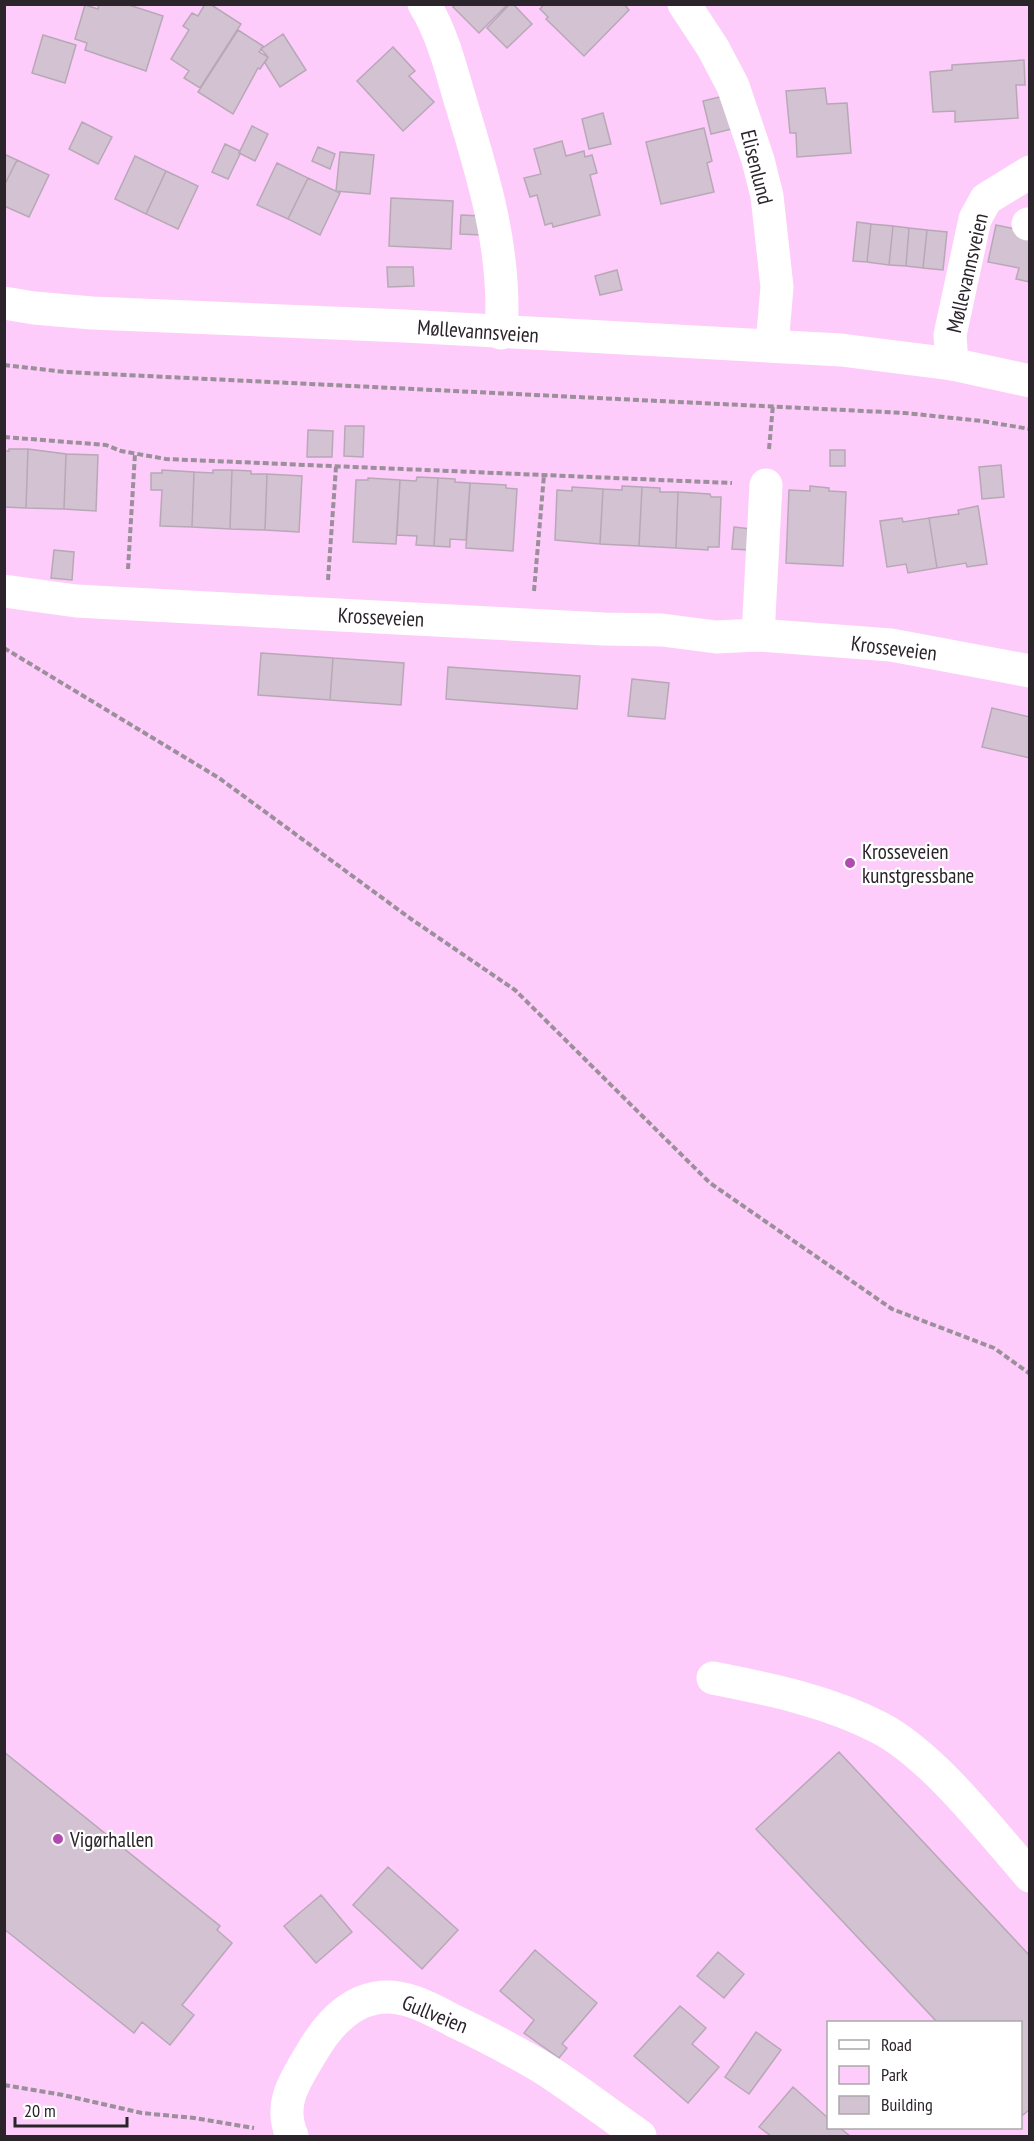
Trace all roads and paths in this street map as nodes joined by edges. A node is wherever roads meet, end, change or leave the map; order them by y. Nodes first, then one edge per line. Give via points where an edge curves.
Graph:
1 (424, 4) edge
2 (684, 4) edge
3 (1029, 172) edge
4 (4, 303) edge
5 (501, 333) junction
6 (772, 345) junction
7 (952, 364) junction
8 (4, 365) edge
9 (1029, 381) edge
10 (773, 405) junction
11 (1029, 429) edge
12 (4, 437) edge
13 (135, 453) junction
14 (336, 467) junction
15 (544, 475) junction
16 (766, 485) junction
17 (4, 591) edge
18 (125, 603) junction
19 (326, 614) junction
20 (531, 625) junction
21 (758, 635) junction
22 (4, 648) edge
23 (1029, 671) edge
24 (1029, 1374) edge
25 (712, 1678) dead end
26 (1029, 1876) edge
27 (4, 2085) edge
28 (261, 2130) dead end
29 (292, 2136) edge
30 (640, 2136) edge

1 - 5 street via 447,54 492,213 503,282
2 - 6 street, Elisenlund via 732,86 767,196 777,286
3 - 7 street, Møllevannsveien via 986,199 975,219 950,335
4 - 5 street, Møllevannsveien via 92,313
5 - 6 street, Møllevannsveien
6 - 7 street, Møllevannsveien
7 - 9 street, Møllevannsveien
8 - 10 path via 65,372
10 - 11 path via 905,413
10 - 16 path
12 - 13 path via 106,445
13 - 14 path via 166,459
13 - 18 path
14 - 15 path
14 - 19 path
15 - 16 path
15 - 20 path
16 - 21 street
17 - 18 street, Krosseveien
18 - 19 street, Krosseveien
19 - 20 street, Krosseveien
20 - 21 street, Krosseveien via 662,630 716,637
21 - 23 street, Krosseveien via 891,645
22 - 24 path via 219,778 515,990 710,1183 892,1309 994,1348
25 - 26 street via 832,1707 881,1729 937,1772
27 - 28 path via 142,2113
29 - 30 street, Gullveien via 286,2117 293,2086 320,2040 346,2012 367,2000 390,1997 427,2007 506,2047

